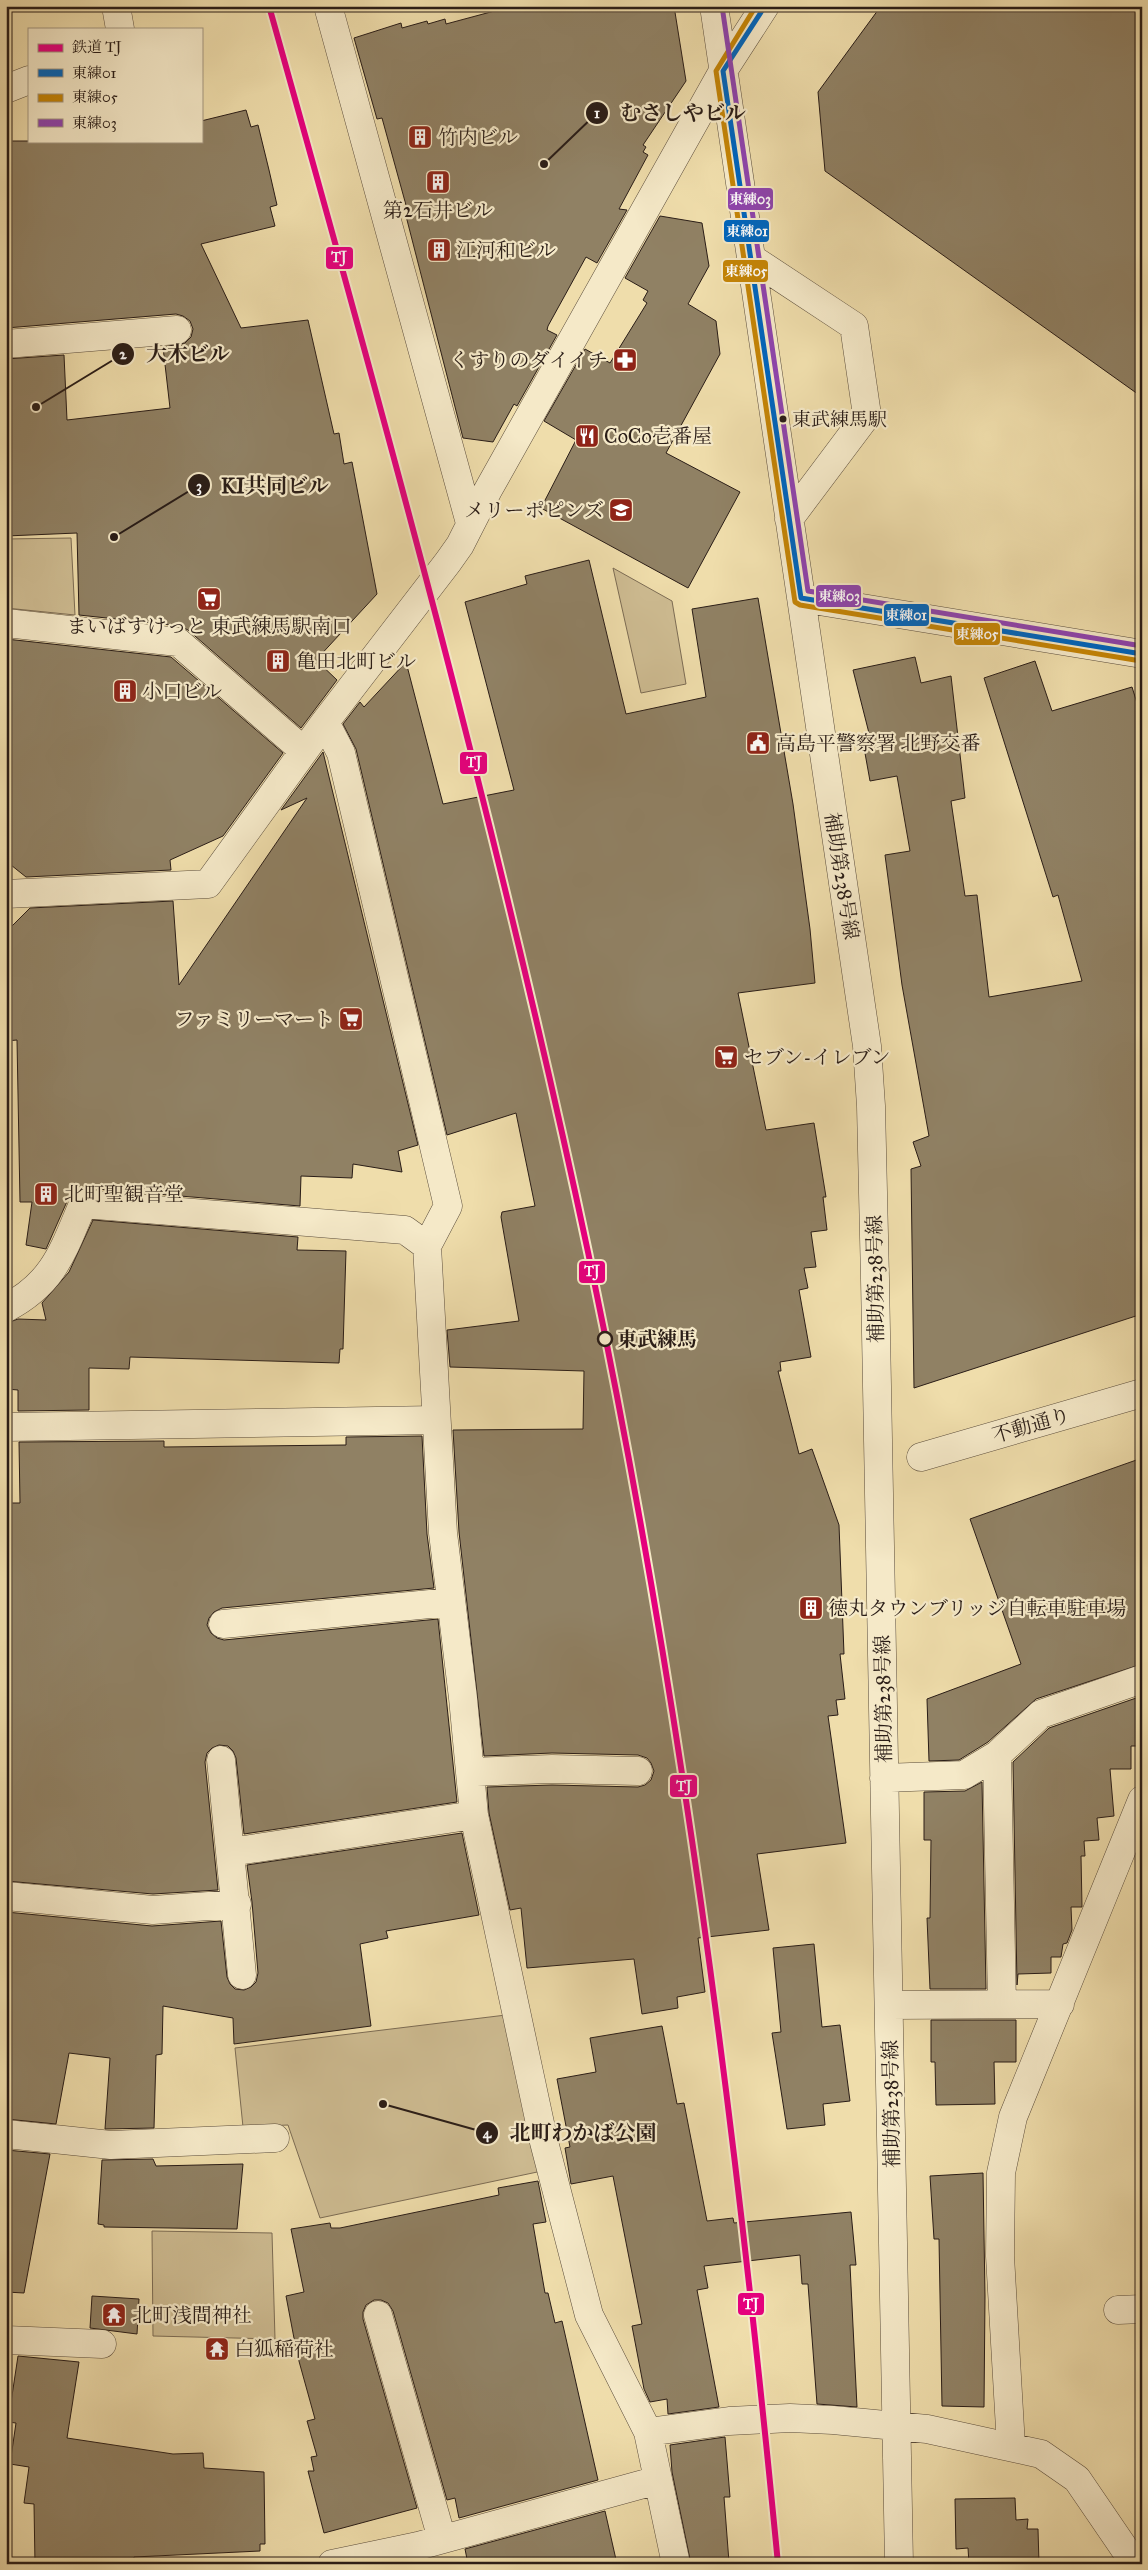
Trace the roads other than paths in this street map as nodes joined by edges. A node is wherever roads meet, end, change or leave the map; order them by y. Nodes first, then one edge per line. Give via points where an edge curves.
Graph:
1 (116, 6) edge
2 (328, 6) edge
3 (714, 6) edge
4 (765, 6) edge
5 (120, 28) edge
6 (723, 71) junction
7 (28, 80) edge
8 (6, 89) edge
9 (751, 258) junction
10 (177, 330) dead end
11 (6, 344) edge
12 (790, 519) junction
13 (470, 523) junction
14 (801, 598) junction
15 (6, 623) edge
16 (1142, 654) edge
17 (325, 722) junction
18 (304, 751) junction
19 (6, 894) edge
20 (427, 1246) junction
21 (6, 1308) edge
22 (1142, 1393) edge
23 (436, 1420) junction
24 (6, 1427) edge
25 (921, 1457) dead end
26 (451, 1602) junction
27 (223, 1624) dead end
28 (1142, 1679) edge
29 (997, 1755) junction
30 (221, 1760) dead end
31 (638, 1771) dead end
32 (470, 1772) junction
33 (884, 1778) junction
34 (1142, 1800) edge
35 (474, 1815) junction
36 (231, 1852) junction
37 (6, 1896) edge
38 (237, 1904) junction
39 (242, 1975) dead end
40 (1002, 2004) junction
41 (1060, 2004) junction
42 (890, 2006) junction
43 (6, 2134) edge
44 (275, 2138) dead end
45 (378, 2315) dead end
46 (6, 2340) edge
47 (102, 2344) dead end
48 (897, 2426) junction
49 (648, 2432) junction
50 (1011, 2446) junction
51 (658, 2480) junction
52 (442, 2539) junction
53 (332, 2564) edge
54 (676, 2564) edge
55 (899, 2564) edge
56 (1135, 2564) edge

1 - 5 street
2 - 13 street
3 - 6 street, 補助第238号線
4 - 6 street
6 - 9 street, 補助第238号線
6 - 13 street
7 - 8 street
9 - 12 street, 補助第238号線
9 - 12 street via 854,326 866,415
10 - 11 street
12 - 14 street, 補助第238号線
13 - 17 street via 448,562
14 - 16 street
14 - 33 street, 補助第238号線 via 864,1017 871,1106
15 - 18 street via 178,642
17 - 18 street
17 - 20 street via 341,753 448,1206
18 - 19 street via 208,884
20 - 21 street via 405,1230 84,1204 56,1266 26,1297
20 - 23 street
22 - 25 street, 不動通り
23 - 24 street
23 - 26 street
26 - 27 street
26 - 32 street
28 - 29 street via 1041,1714
29 - 33 street via 964,1775
29 - 40 street
30 - 36 street
31 - 32 street via 552,1768
32 - 35 street
33 - 42 street, 補助第238号線
34 - 41 street
35 - 36 street
35 - 49 street via 544,2142 589,2315
36 - 38 street
37 - 38 street via 154,1910
38 - 39 street
40 - 41 street
40 - 42 street
41 - 50 street via 1013,2117 1001,2173 1000,2256
42 - 48 street, 補助第238号線
43 - 44 street via 111,2145
45 - 52 street
46 - 47 street
48 - 49 street via 790,2418 729,2421
48 - 50 street
48 - 55 street, 補助第238号線
49 - 51 street
50 - 56 street via 1041,2454 1077,2479
51 - 52 street
51 - 54 street
52 - 53 street

